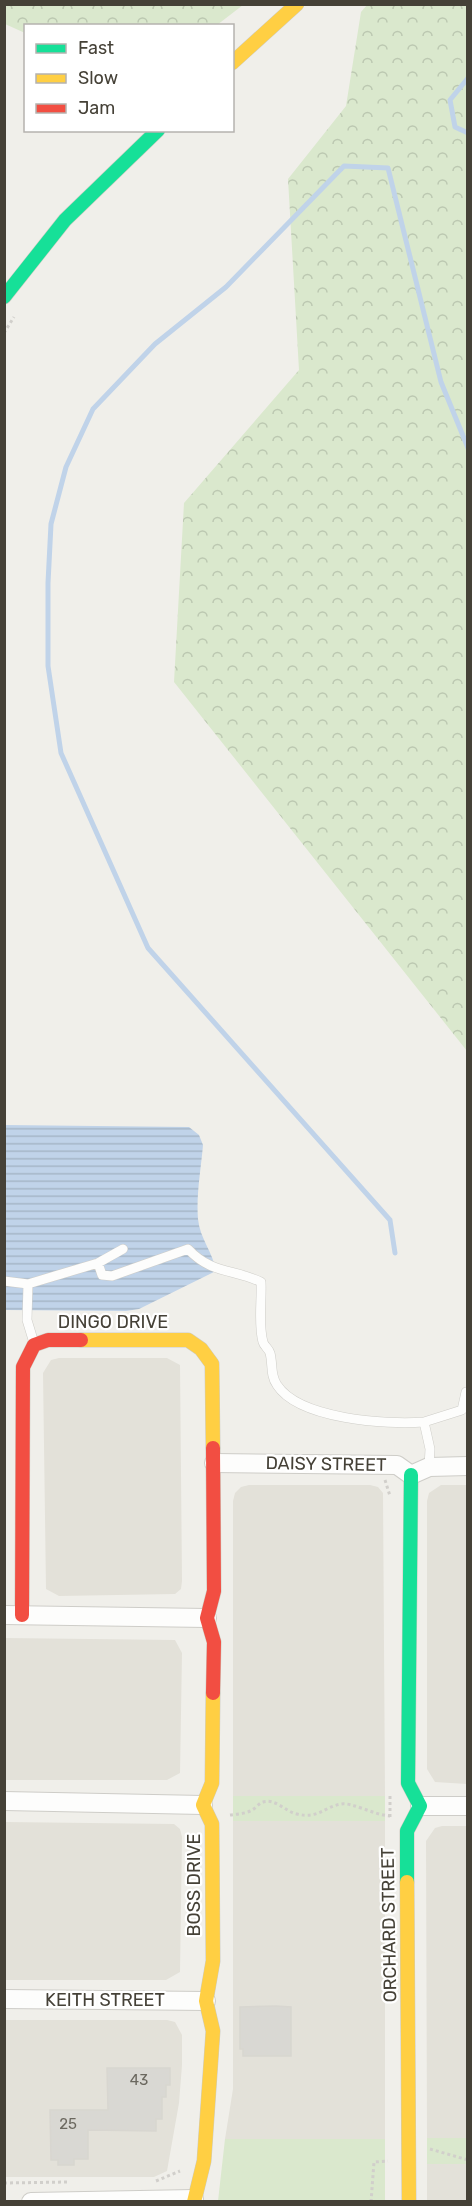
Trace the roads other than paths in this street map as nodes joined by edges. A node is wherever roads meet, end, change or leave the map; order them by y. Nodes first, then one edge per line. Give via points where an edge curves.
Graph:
1 (297, 4) edge
2 (234, 61) edge
3 (156, 132) edge
4 (4, 297) edge
5 (123, 1249) dead end
6 (98, 1263) junction
7 (4, 1281) edge
8 (28, 1284) junction
9 (34, 1345) junction
10 (466, 1392) edge
11 (465, 1412) edge
12 (23, 1420) junction
13 (4, 1421) edge
14 (424, 1422) junction
15 (214, 1463) junction
16 (468, 1466) edge
17 (429, 1467) junction
18 (411, 1475) junction
19 (13, 1615) edge
20 (207, 1618) junction
21 (4, 1801) edge
22 (203, 1805) junction
23 (420, 1806) junction
24 (468, 1806) edge
25 (4, 1999) edge
26 (206, 2001) junction
27 (194, 2200) edge
28 (31, 2202) edge
29 (409, 2202) edge

1 - 2 street
3 - 4 street via 65,220
5 - 6 lane
6 - 8 lane
6 - 14 lane via 102,1275 112,1276 188,1250 211,1267 230,1274 245,1274 261,1282 263,1344 270,1352 276,1384 290,1401 326,1413 394,1424
7 - 8 lane
8 - 9 lane via 27,1320
9 - 12 street, DINGO DRIVE via 23,1366
9 - 15 street, DINGO DRIVE via 48,1340 130,1338 188,1340 195,1344 212,1364
10 - 11 lane
11 - 14 lane
12 - 13 street
12 - 19 street, DINGO DRIVE
14 - 17 lane
15 - 18 street, DAISY STREET via 397,1465
15 - 20 street via 214,1591
16 - 17 street, DAISY STREET
17 - 18 street, DAISY STREET
18 - 23 street via 408,1783
19 - 20 street
20 - 22 street via 214,1642 212,1783
21 - 22 street
22 - 26 street, BOSS DRIVE via 212,1824 213,1961
23 - 24 street
23 - 29 street, ORCHARD STREET via 406,1831
25 - 26 street, KEITH STREET
26 - 27 street, BOSS DRIVE via 213,2031 201,2170
27 - 28 street

